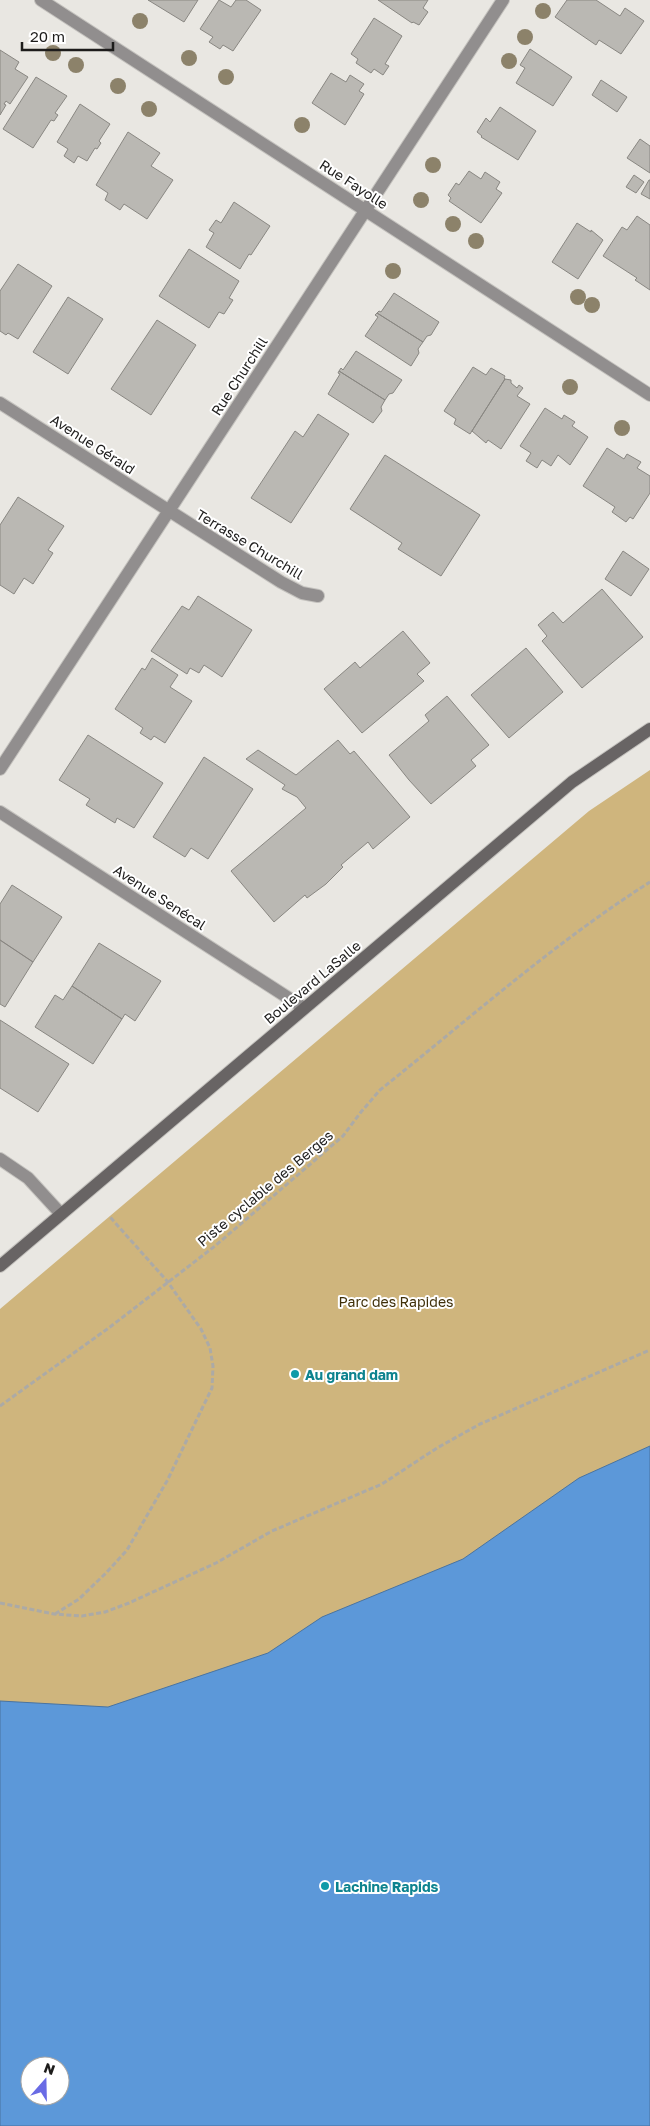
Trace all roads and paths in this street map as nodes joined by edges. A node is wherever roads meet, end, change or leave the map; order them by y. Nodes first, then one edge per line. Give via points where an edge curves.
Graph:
1 (40, 0) edge
2 (503, 0) edge
3 (366, 210) junction
4 (650, 395) edge
5 (0, 403) edge
6 (169, 511) junction
7 (318, 596) dead end
8 (650, 729) edge
9 (0, 769) edge
10 (0, 812) edge
11 (650, 882) edge
12 (304, 1008) junction
13 (0, 1159) edge
14 (61, 1214) junction
15 (110, 1217) dead end
16 (0, 1266) edge
17 (167, 1281) junction
18 (650, 1350) edge
19 (0, 1406) edge
20 (0, 1603) edge
21 (54, 1614) junction

1 - 3 street, Rue Fayolle
2 - 3 street, Rue Churchill
3 - 4 street, Rue Fayolle
3 - 6 street, Rue Churchill
5 - 6 street, Avenue Gérald
6 - 7 street, Terrasse Churchill via 281,582 302,593
6 - 9 street, Rue Churchill
8 - 12 main road, Boulevard LaSalle via 572,782
10 - 12 street, Avenue Senécal
11 - 17 path, Piste cyclable des Berges via 570,937 380,1090 343,1136 215,1246
12 - 14 main road, Boulevard LaSalle
13 - 14 street via 28,1178
14 - 16 main road, Boulevard LaSalle
15 - 17 path
17 - 19 path, Piste cyclable des Berges via 110,1327
17 - 21 path via 201,1329 210,1348 212,1388 167,1481 127,1550 79,1599
18 - 21 path via 480,1424 382,1484 272,1531 216,1563 130,1603 82,1616
20 - 21 path

